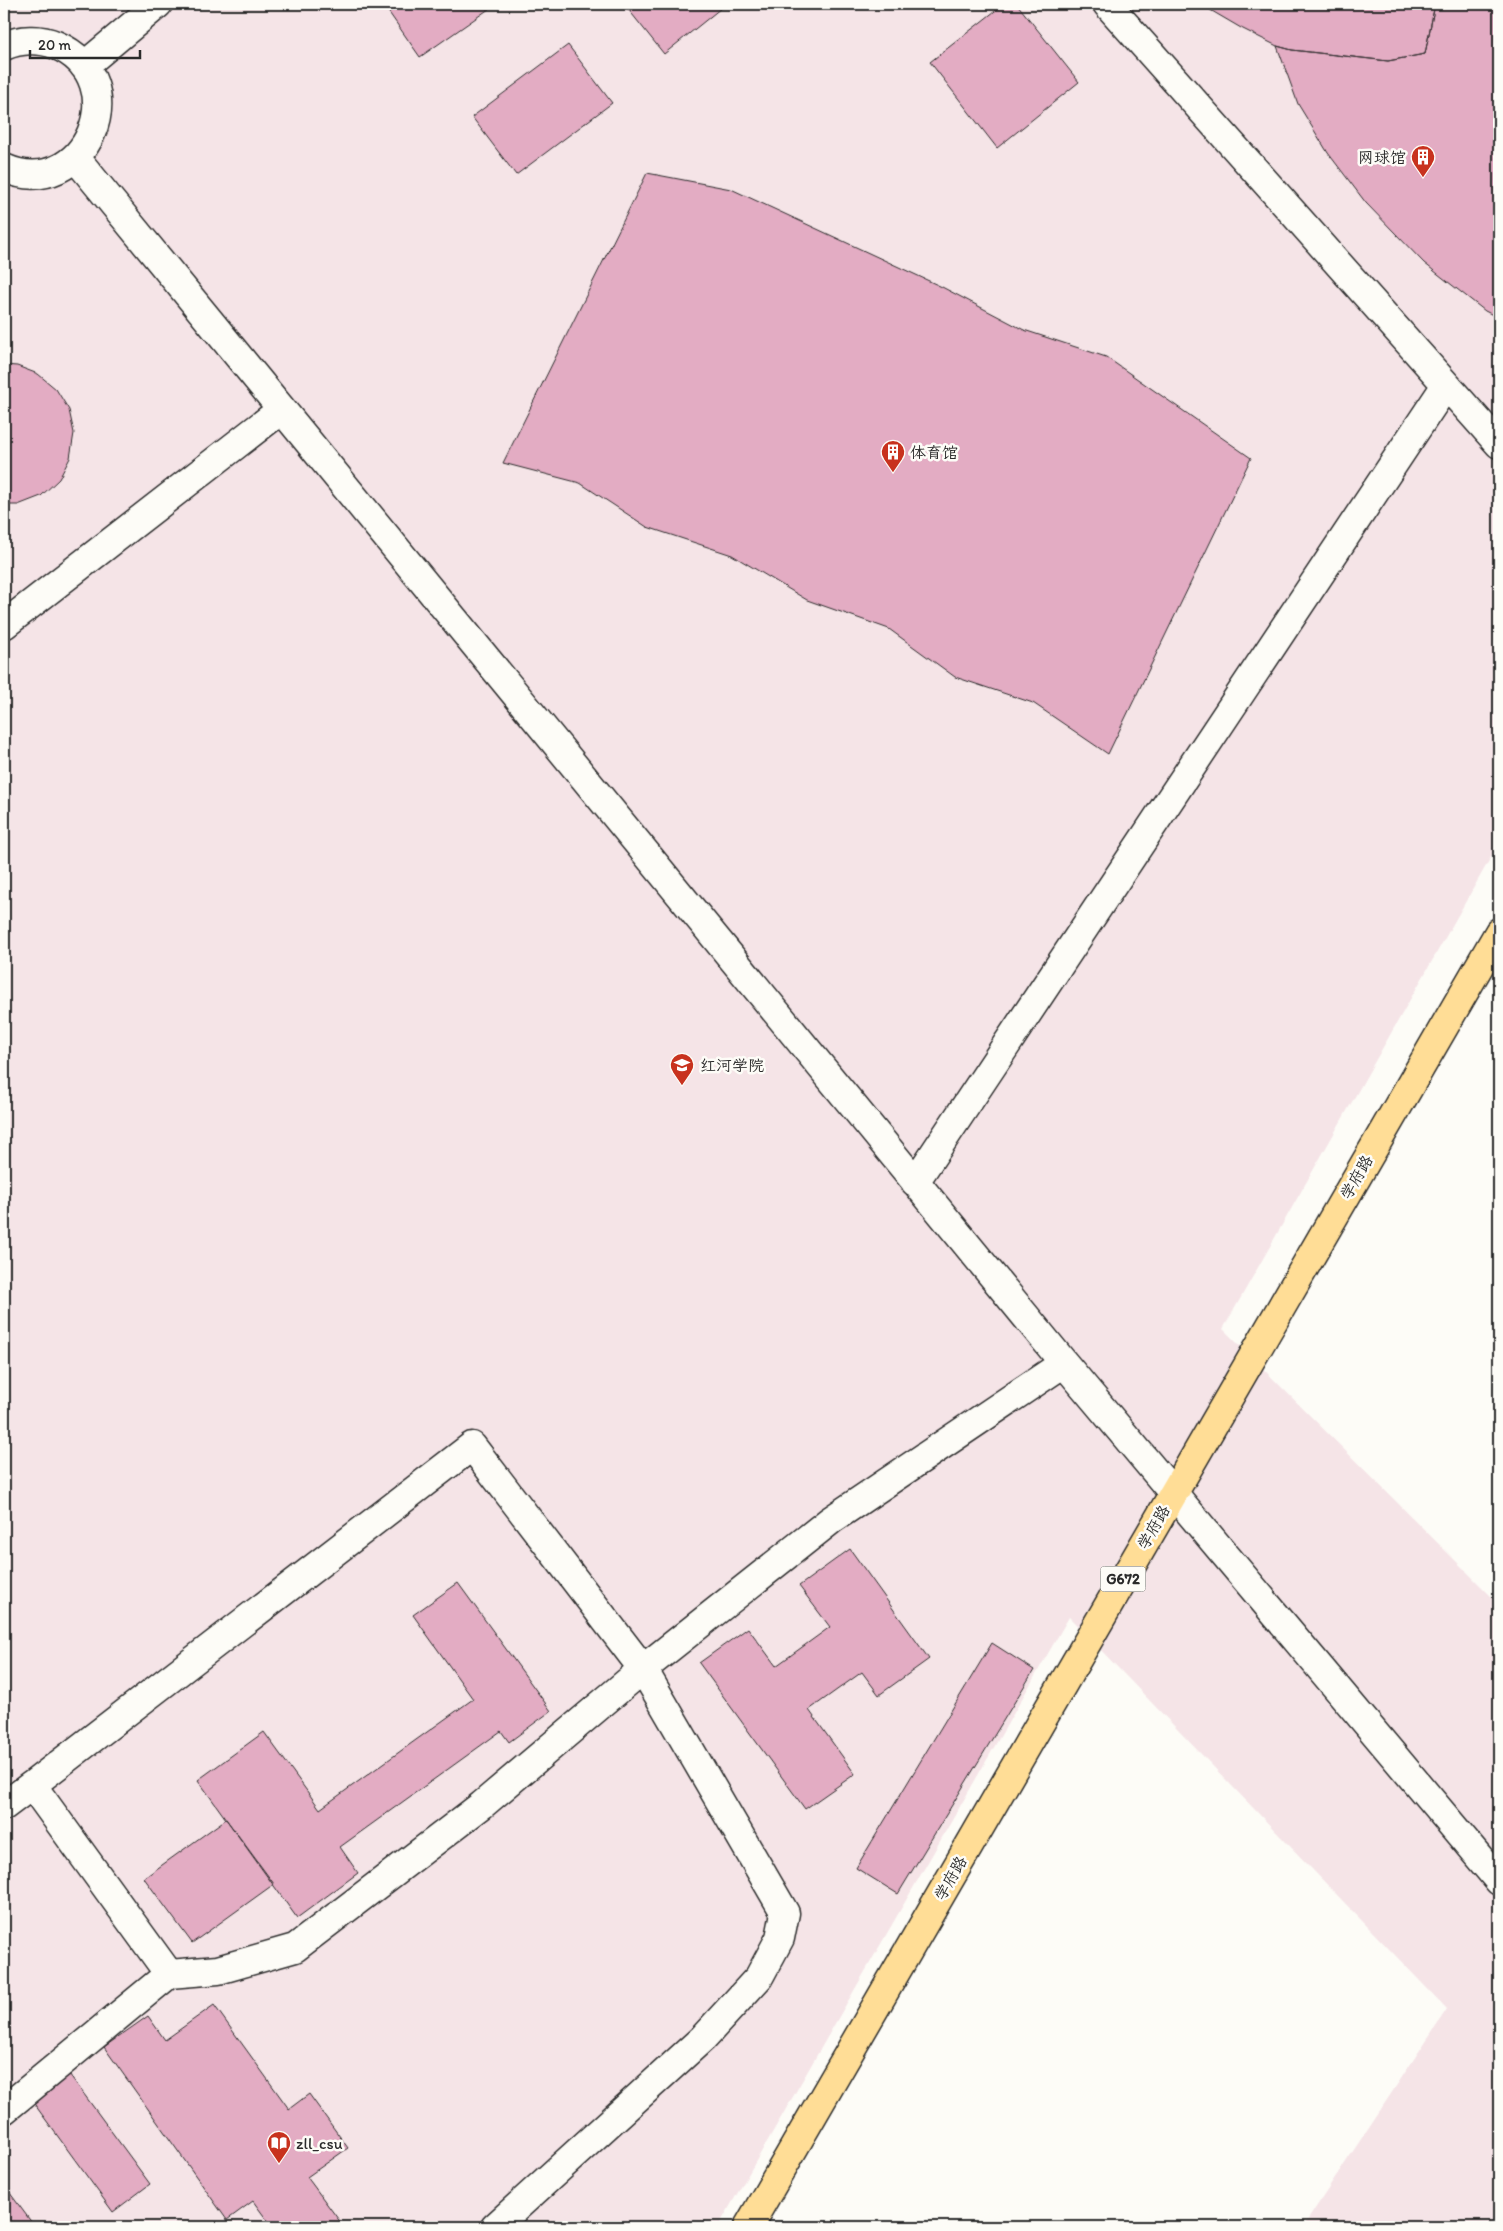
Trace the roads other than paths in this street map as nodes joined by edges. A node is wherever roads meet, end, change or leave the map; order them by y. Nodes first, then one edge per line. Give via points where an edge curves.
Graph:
1 (158, 4) edge
2 (1107, 4) edge
3 (4, 46) edge
4 (84, 66) junction
5 (75, 158) junction
6 (4, 168) edge
7 (1446, 385) junction
8 (281, 410) junction
9 (1499, 444) edge
10 (4, 625) edge
11 (1499, 932) edge
12 (915, 1182) junction
13 (1064, 1363) junction
14 (1173, 1492) junction
15 (643, 1669) junction
16 (32, 1784) junction
17 (4, 1806) edge
18 (1499, 1881) edge
19 (169, 1974) junction
20 (4, 2110) edge
21 (494, 2227) edge
22 (748, 2227) edge

1 - 4 street
2 - 7 street
3 - 4 street via 43,41 66,50
4 - 5 street via 94,86 98,108 94,130
5 - 6 street via 42,173
5 - 8 street
7 - 9 street
7 - 12 street
8 - 10 street
8 - 12 street
11 - 14 highway, 学府路 / G672
12 - 13 street
13 - 14 street
13 - 15 street via 831,1520
14 - 18 street
14 - 22 highway, 学府路 / G672
15 - 16 street via 472,1446
15 - 19 street via 482,1805 295,1948 218,1970
15 - 21 street via 785,1913 780,1938 758,1977 703,2038
16 - 17 street
16 - 19 street
19 - 20 street

